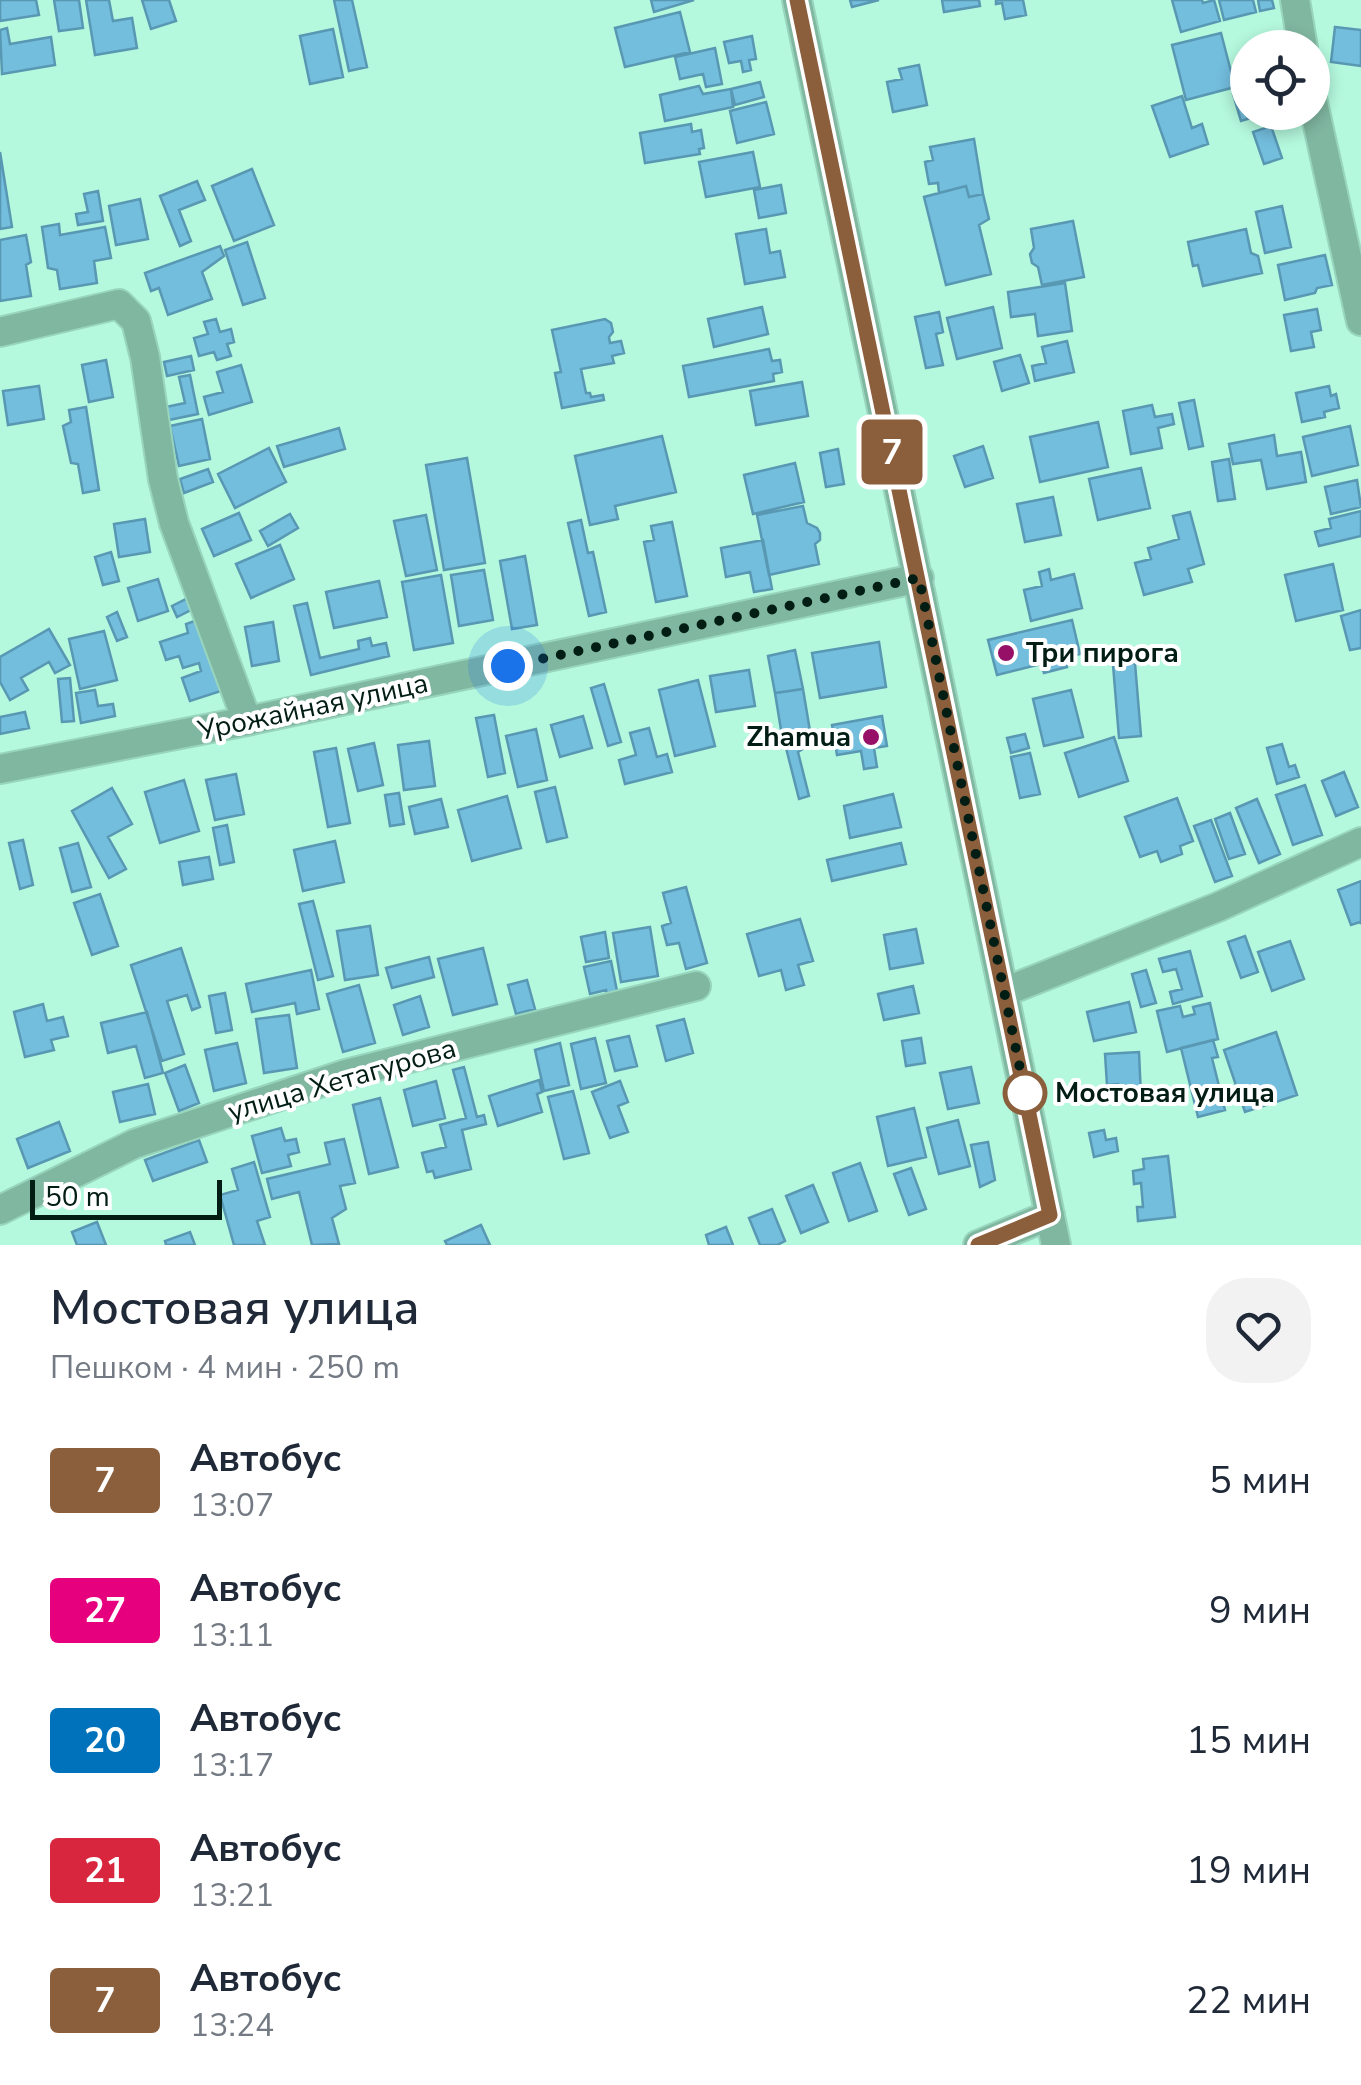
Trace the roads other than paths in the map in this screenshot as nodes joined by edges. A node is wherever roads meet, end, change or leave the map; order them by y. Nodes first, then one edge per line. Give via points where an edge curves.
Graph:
1 (797, 0) edge
2 (1295, 0) edge
3 (1300, 30) edge
4 (1319, 130) edge
5 (1361, 321) edge
6 (0, 332) edge
7 (919, 578) junction
8 (247, 721) junction
9 (0, 769) edge
10 (1361, 842) edge
11 (696, 986) dead end
12 (1004, 992) junction
13 (0, 1210) edge
14 (1050, 1215) junction
15 (978, 1245) edge
16 (1056, 1245) edge

1 - 7 street
2 - 3 street
4 - 5 street
6 - 8 street via 120,304 136,321 174,523
7 - 8 street, Урожайная улица
7 - 12 street
8 - 9 street, Урожайная улица
10 - 12 street
11 - 13 street, улица Хетагурова via 328,1080 134,1144
12 - 14 street
14 - 15 street
14 - 16 street

